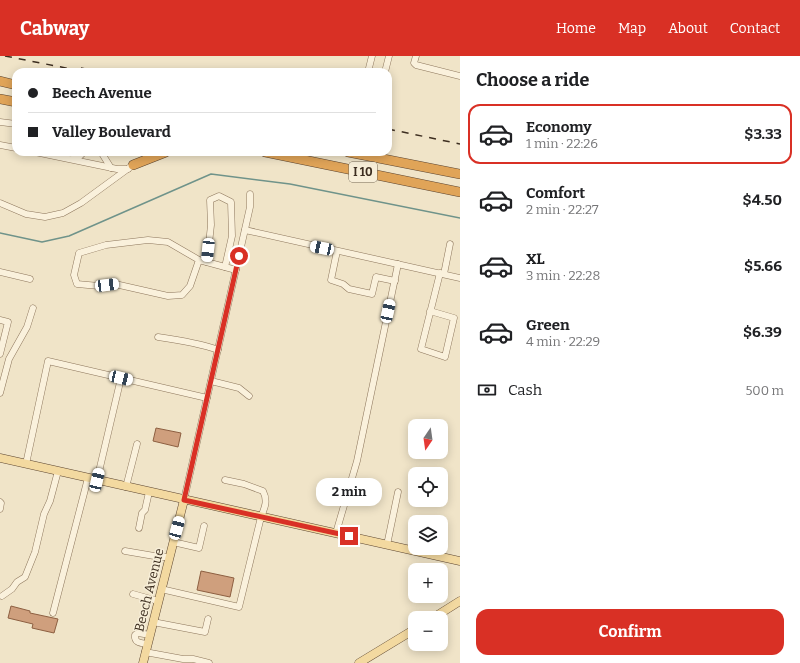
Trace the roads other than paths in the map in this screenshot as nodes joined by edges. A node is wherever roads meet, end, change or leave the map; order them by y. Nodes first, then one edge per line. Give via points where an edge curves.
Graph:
1 (372, 56) edge
2 (389, 56) edge
3 (416, 56) edge
4 (369, 68) edge
5 (386, 68) edge
6 (460, 76) edge
7 (0, 81) edge
8 (12, 84) edge
9 (0, 99) edge
10 (12, 101) edge
11 (0, 122) edge
12 (12, 124) edge
13 (0, 145) edge
14 (12, 147) edge
15 (56, 156) edge
16 (80, 156) edge
17 (104, 156) edge
18 (156, 156) edge
19 (284, 156) edge
20 (368, 156) edge
21 (71, 159) junction
22 (130, 167) junction
23 (111, 168) junction
24 (460, 174) edge
25 (460, 192) edge
26 (250, 194) dead end
27 (0, 203) edge
28 (245, 230) junction
29 (450, 244) dead end
30 (337, 251) junction
31 (199, 260) junction
32 (207, 262) junction
33 (398, 264) junction
34 (225, 267) junction
35 (236, 270) junction
36 (0, 272) edge
37 (442, 274) junction
38 (460, 278) edge
39 (30, 279) dead end
40 (395, 281) junction
41 (33, 308) dead end
42 (430, 311) junction
43 (0, 320) edge
44 (158, 337) dead end
45 (218, 350) junction
46 (0, 354) edge
47 (121, 378) junction
48 (211, 381) junction
49 (0, 393) edge
50 (249, 396) dead end
51 (207, 398) junction
52 (137, 444) dead end
53 (0, 458) edge
54 (26, 464) junction
55 (58, 471) junction
56 (88, 478) junction
57 (97, 480) junction
58 (225, 480) dead end
59 (126, 487) junction
60 (149, 492) junction
61 (398, 492) dead end
62 (184, 500) junction
63 (0, 502) edge
64 (0, 509) edge
65 (261, 517) junction
66 (204, 526) dead end
67 (138, 528) dead end
68 (336, 533) junction
69 (173, 542) junction
70 (388, 545) junction
71 (124, 551) dead end
72 (169, 558) junction
73 (460, 561) edge
74 (161, 589) junction
75 (133, 594) dead end
76 (2, 596) dead end
77 (158, 601) junction
78 (460, 601) edge
79 (444, 611) edge
80 (53, 613) dead end
81 (208, 619) dead end
82 (153, 622) junction
83 (408, 634) edge
84 (150, 635) junction
85 (146, 648) junction
86 (364, 662) edge
87 (142, 663) edge
88 (209, 663) edge

1 - 4 street
2 - 5 street
3 - 6 street via 416,66
7 - 8 highway
9 - 10 highway
11 - 12 street
13 - 14 street
15 - 21 street
16 - 21 street
17 - 23 street
18 - 22 highway
19 - 25 highway, I 10
20 - 24 highway, I 10
21 - 23 street
22 - 23 street
22 - 27 street via 63,213 46,217 26,214
26 - 28 street, Beech Avenue
28 - 30 street
28 - 35 street, Beech Avenue
29 - 37 street
30 - 33 street
30 - 40 street via 331,280 349,289 372,294 376,277
31 - 31 street via 190,286 182,295 168,296 115,284 77,284 74,276 79,253 106,245 148,240 168,242
31 - 32 street
32 - 34 street
32 - 34 street via 211,225 210,200 219,196 231,202 232,236
33 - 37 street
33 - 40 street
34 - 35 street
35 - 45 street, Beech Avenue
36 - 39 street
37 - 38 street
37 - 42 street
40 - 68 street via 357,461
41 - 49 street via 27,327 9,359
42 - 42 street via 421,350 445,357 454,318
43 - 46 street via 8,322
44 - 45 street via 205,345
45 - 48 street, Beech Avenue
47 - 51 street
47 - 54 street via 48,361
47 - 57 street
48 - 50 street via 239,388
48 - 51 street, Beech Avenue
51 - 62 street, Beech Avenue
52 - 59 street
53 - 54 main road
54 - 55 main road
55 - 56 main road
55 - 76 street via 25,577
56 - 57 main road
56 - 80 street
57 - 59 main road
58 - 65 street via 263,491 266,503
59 - 60 main road
60 - 62 main road
60 - 67 street
61 - 70 street
62 - 65 main road
62 - 69 main road, Beech Avenue
63 - 64 street
65 - 68 main road
65 - 74 street via 239,607
66 - 69 street via 200,548
68 - 70 main road
69 - 72 main road, Beech Avenue
70 - 73 main road
71 - 72 street
72 - 74 main road, Beech Avenue
74 - 77 main road, Beech Avenue
75 - 77 street
77 - 82 main road, Beech Avenue
78 - 79 main road
81 - 82 street via 205,632
82 - 84 main road, Beech Avenue
83 - 86 main road
84 - 85 main road, Beech Avenue
84 - 85 street via 135,635 137,642
85 - 87 main road, Beech Avenue
85 - 88 street via 183,659

